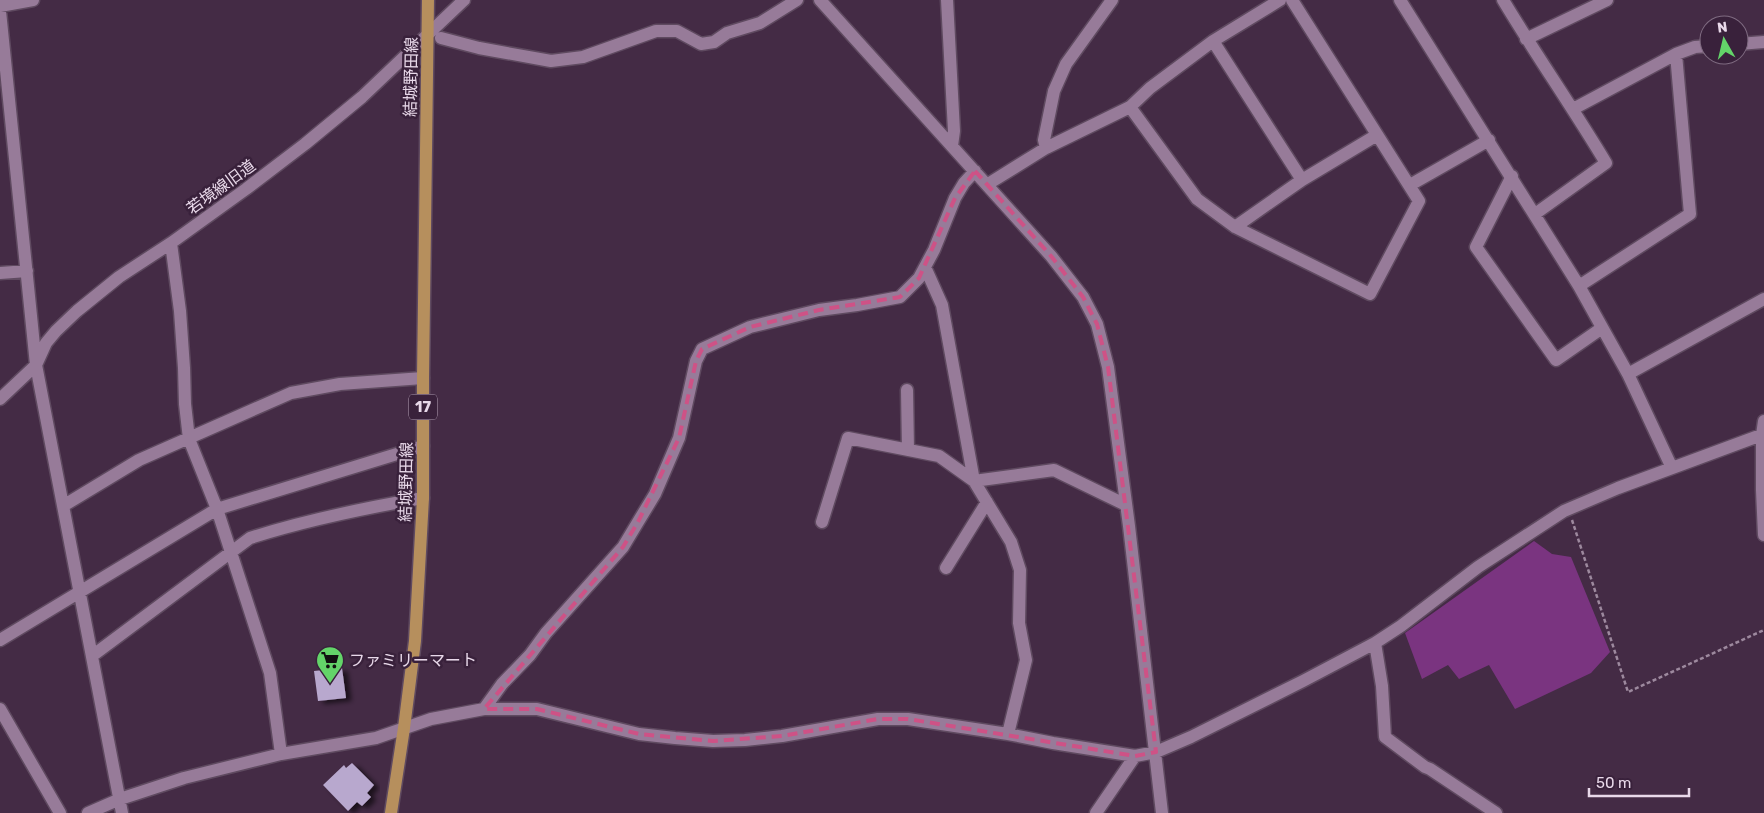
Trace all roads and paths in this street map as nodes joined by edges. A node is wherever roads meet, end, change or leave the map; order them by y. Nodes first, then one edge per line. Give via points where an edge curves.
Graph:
1 (33, 0) edge
2 (428, 0) edge
3 (464, 0) edge
4 (797, 0) edge
5 (820, 0) edge
6 (948, 0) edge
7 (1112, 0) edge
8 (1280, 0) edge
9 (1292, 0) edge
10 (1400, 0) edge
11 (1502, 0) edge
12 (1607, 0) edge
13 (0, 6) edge
14 (0, 11) edge
15 (428, 35) junction
16 (441, 38) dead end
17 (1526, 39) junction
18 (1213, 42) junction
19 (1764, 42) edge
20 (1749, 43) edge
21 (1699, 47) edge
22 (1676, 54) junction
23 (3, 80) edge
24 (1130, 107) junction
25 (1574, 109) junction
26 (6, 123) edge
27 (1376, 135) junction
28 (1489, 140) junction
29 (952, 146) junction
30 (1046, 148) junction
31 (975, 171) junction
32 (1512, 176) junction
33 (1302, 180) junction
34 (988, 184) junction
35 (1410, 185) junction
36 (1535, 214) junction
37 (1235, 227) junction
38 (171, 243) junction
39 (925, 267) junction
40 (27, 271) junction
41 (0, 273) edge
42 (1579, 286) junction
43 (1764, 299) edge
44 (1602, 328) junction
45 (36, 365) junction
46 (1628, 374) junction
47 (423, 378) junction
48 (906, 390) dead end
49 (0, 399) edge
50 (1764, 421) edge
51 (1763, 434) edge
52 (189, 439) junction
53 (423, 446) junction
54 (908, 450) junction
55 (1672, 468) junction
56 (974, 481) junction
57 (423, 498) junction
58 (986, 502) junction
59 (1126, 505) junction
60 (63, 506) junction
61 (217, 509) junction
62 (1568, 509) junction
63 (822, 522) dead end
64 (1764, 535) edge
65 (231, 552) junction
66 (946, 568) dead end
67 (80, 593) junction
68 (1764, 630) edge
69 (0, 640) edge
70 (1375, 643) junction
71 (92, 656) junction
72 (0, 709) edge
73 (484, 709) junction
74 (404, 728) junction
75 (1008, 734) junction
76 (1156, 752) junction
77 (281, 754) junction
78 (1135, 756) junction
79 (120, 799) junction
80 (60, 813) edge
81 (88, 813) edge
82 (122, 813) edge
83 (390, 813) edge
84 (1096, 813) edge
85 (1162, 813) edge
86 (1496, 813) edge

1 - 13 street
2 - 15 main road, 結城野田線 / 17
3 - 15 street, 若境線旧道
4 - 16 street via 760,23 727,33 714,42 701,44 677,30 656,31 583,56 551,61
5 - 29 street
6 - 29 street
7 - 30 street via 1066,64 1054,91 1044,140
8 - 18 street
9 - 27 street
10 - 28 street
11 - 17 street
12 - 17 street
14 - 23 street
15 - 38 street, 若境線旧道 via 362,97 305,144
15 - 47 main road, 結城野田線 / 17
17 - 25 street
18 - 24 street via 1150,88
18 - 33 street
19 - 20 street
21 - 22 street
22 - 25 street
22 - 42 street via 1690,214
23 - 26 street
24 - 30 street
24 - 37 street via 1197,199
25 - 36 street via 1606,163
26 - 40 street
27 - 33 street
27 - 35 street
28 - 32 street
28 - 35 street
29 - 31 street
30 - 34 street
31 - 34 street
31 - 39 street via 955,198
32 - 36 street
32 - 44 street via 1476,247 1556,360
33 - 37 street
34 - 59 street via 1078,290 1097,324 1108,367
35 - 37 street via 1418,201 1370,294
36 - 42 street
38 - 45 street, 若境線旧道 via 119,277 77,311 46,343
38 - 52 street via 180,311 184,404
39 - 56 street via 942,305
39 - 73 street via 900,297 819,310 750,327 702,350 696,361 679,438 655,494 623,547 502,684
40 - 41 street
40 - 45 street
42 - 44 street
43 - 46 street
44 - 46 street
45 - 49 street, 若境線旧道
45 - 60 street
46 - 55 street
47 - 52 street via 340,384 291,393
47 - 53 main road, 結城野田線 / 17
48 - 54 street
50 - 51 street
51 - 55 street
51 - 64 street
52 - 60 street via 139,460
52 - 61 street
53 - 57 main road, 結城野田線 / 17
53 - 61 street
54 - 56 street via 939,456
54 - 63 street via 848,438
55 - 62 street
56 - 58 street
56 - 59 street via 1054,470
57 - 65 street via 272,531 250,538
57 - 74 main road, 結城野田線 / 17 via 415,641
58 - 66 street
58 - 75 street via 1010,542 1020,570 1018,623 1026,660
59 - 76 street
60 - 67 street
61 - 65 street
61 - 67 street
62 - 68 path via 1628,692
62 - 70 street via 1478,567
65 - 71 street
65 - 77 street via 270,673
67 - 69 street
67 - 71 street
70 - 76 street
70 - 86 street via 1385,737
71 - 79 street
72 - 80 street
73 - 74 street via 431,719
73 - 75 street via 537,709 639,734 713,741 782,736 878,719 908,719
74 - 77 street via 376,738
74 - 83 main road, 結城野田線 / 17
75 - 78 street
76 - 78 street
76 - 85 street
77 - 79 street via 184,778
78 - 84 street
79 - 81 street
79 - 82 street

